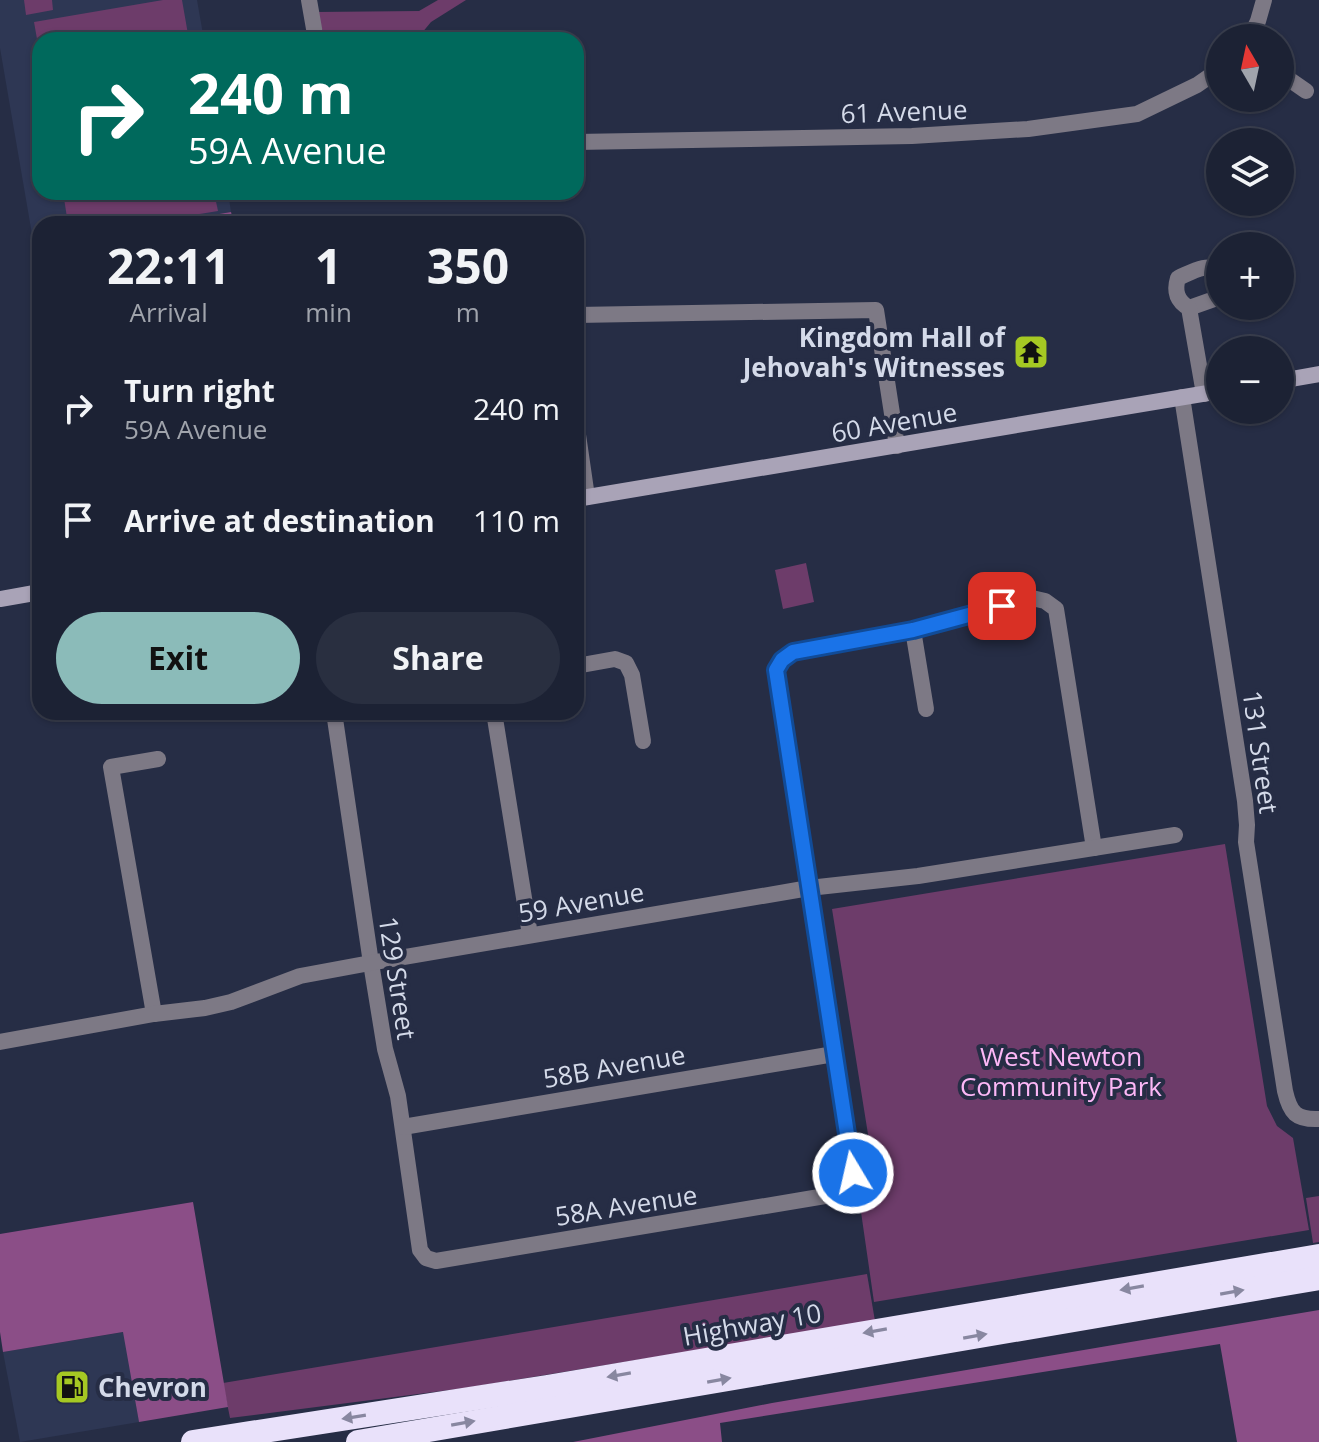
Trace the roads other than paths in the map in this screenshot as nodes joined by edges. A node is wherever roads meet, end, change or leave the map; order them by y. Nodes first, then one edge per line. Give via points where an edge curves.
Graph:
1 (309, 0) edge
2 (1264, 0) edge
3 (1257, 24) edge
4 (315, 32) edge
5 (1206, 79) edge
6 (1294, 83) edge
7 (1306, 91) dead end
8 (584, 142) edge
9 (1206, 266) edge
10 (1206, 302) edge
11 (1189, 308) junction
12 (584, 315) edge
13 (1206, 370) edge
14 (1319, 374) edge
15 (1294, 378) edge
16 (1206, 393) edge
17 (1182, 397) junction
18 (897, 446) junction
19 (584, 498) edge
20 (32, 593) edge
21 (0, 599) edge
22 (913, 630) junction
23 (584, 665) edge
24 (926, 709) dead end
25 (335, 720) edge
26 (495, 720) edge
27 (643, 741) dead end
28 (158, 759) dead end
29 (1175, 835) dead end
30 (1094, 848) junction
31 (809, 888) junction
32 (530, 935) junction
33 (371, 963) junction
34 (154, 1014) junction
35 (0, 1042) edge
36 (834, 1054) junction
37 (1319, 1119) edge
38 (403, 1127) junction
39 (420, 1250) joint
40 (1319, 1256) edge
41 (1319, 1278) edge
42 (193, 1442) edge
43 (358, 1442) edge

1 - 4 street
2 - 3 street
5 - 8 street, 61 Avenue via 1137,114 1028,129
6 - 7 street
9 - 11 street via 1178,278 1177,296
10 - 11 street
11 - 13 street
12 - 18 street via 876,310
14 - 15 street
16 - 17 street, 60 Avenue
17 - 18 street, 60 Avenue
17 - 37 street, 131 Street via 1285,1091 1294,1113
18 - 19 street, 60 Avenue
20 - 21 street
22 - 24 street
22 - 30 street via 1032,598 1056,609
22 - 31 street via 793,652 776,670
23 - 27 street via 615,659 626,663
25 - 33 street, 129 Street
26 - 32 street
28 - 34 street via 111,767
29 - 30 street, 59 Avenue
30 - 31 street, 59 Avenue
31 - 32 street, 59 Avenue
31 - 36 street
32 - 33 street, 59 Avenue
33 - 34 street, 59 Avenue via 300,976 231,1002
33 - 38 street, 129 Street
34 - 35 street, 59 Avenue
36 - 38 street, 58B Avenue
36 - 39 street, 58A Avenue via 853,1173 843,1193 436,1261
38 - 39 street, 129 Street
40 -> 42 highway, Highway 10
43 -> 41 highway, Highway 10

